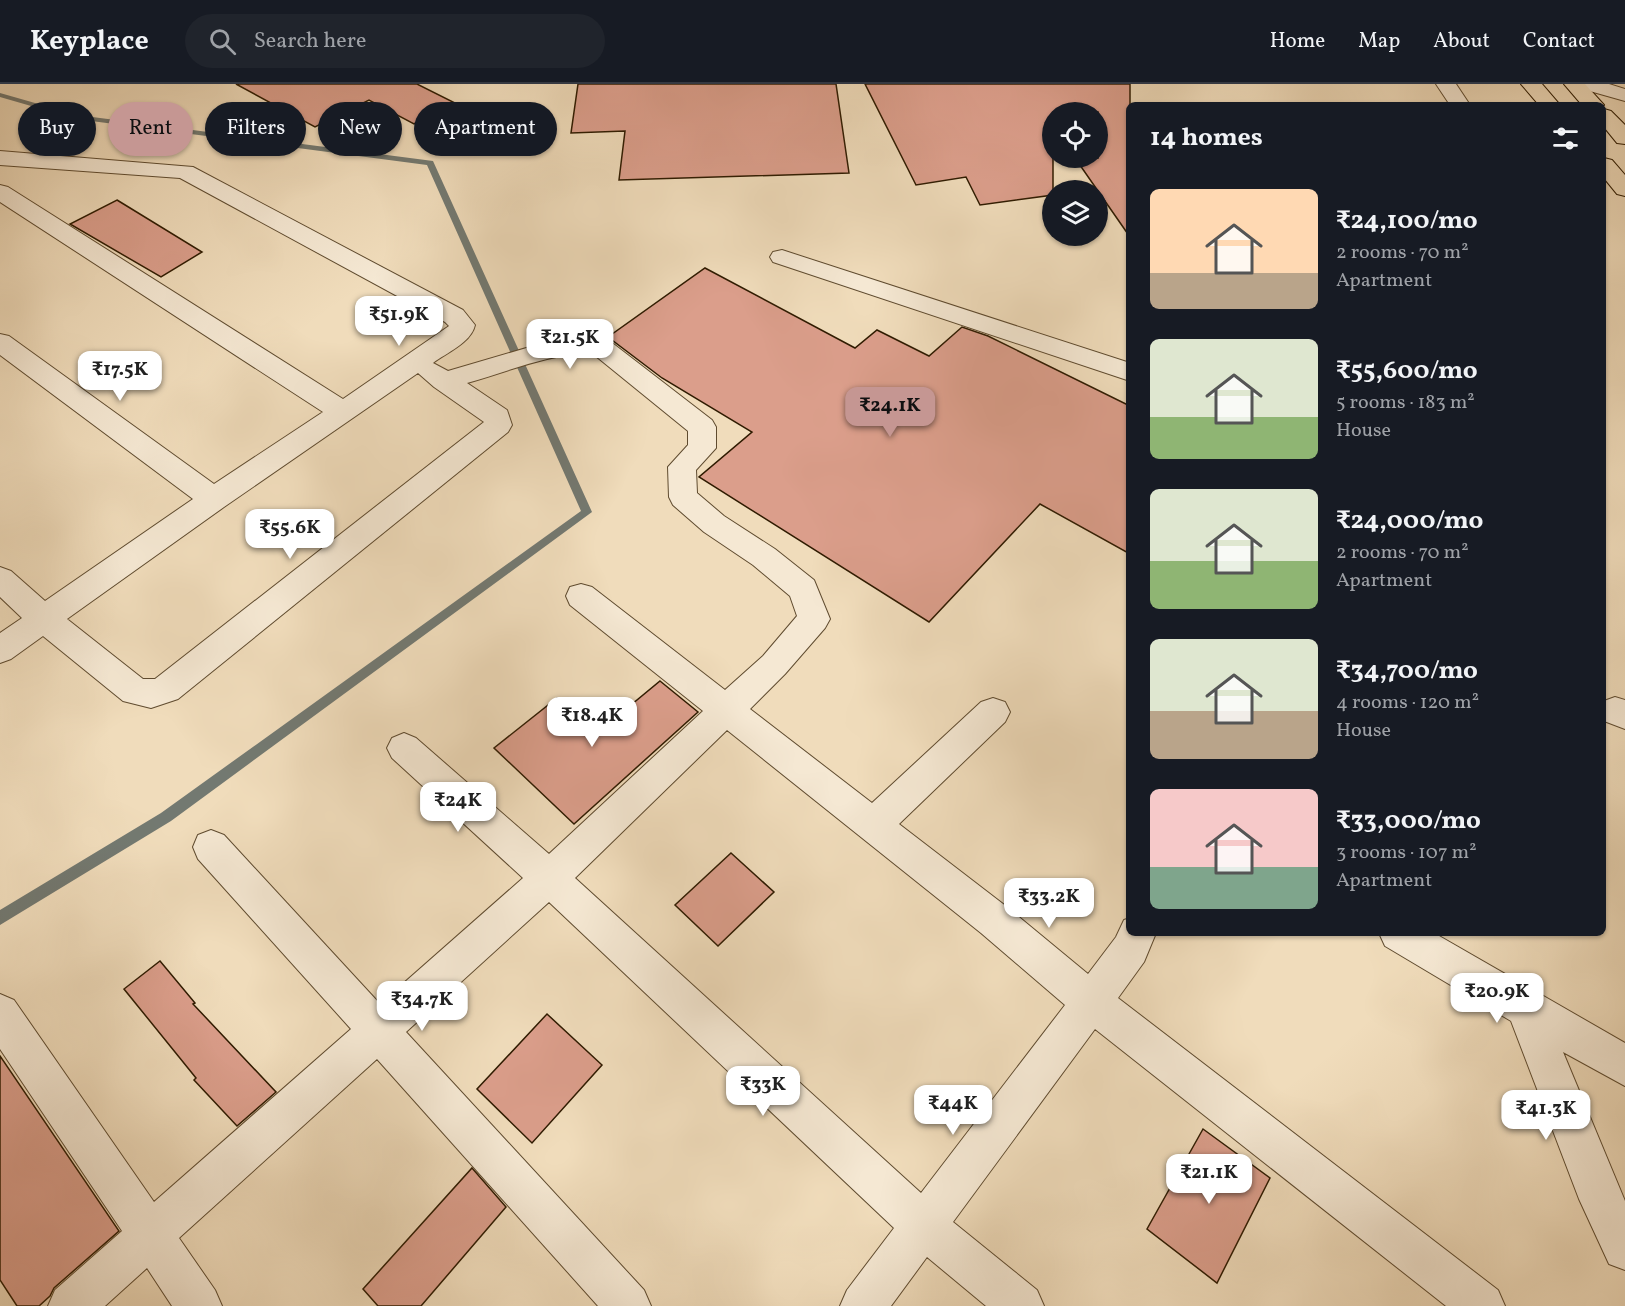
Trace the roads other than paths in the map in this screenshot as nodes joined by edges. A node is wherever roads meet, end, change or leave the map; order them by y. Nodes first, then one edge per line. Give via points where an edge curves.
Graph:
1 (1446, 84) edge
2 (1531, 84) edge
3 (1574, 84) edge
4 (1586, 84) edge
5 (1625, 96) edge
6 (1458, 102) edge
7 (1547, 102) edge
8 (1591, 102) edge
9 (1606, 117) edge
10 (1625, 138) edge
11 (0, 158) edge
12 (1606, 167) edge
13 (1625, 189) edge
14 (0, 192) edge
15 (782, 257) dead end
16 (0, 342) edge
17 (416, 362) junction
18 (1126, 371) edge
19 (443, 381) junction
20 (342, 411) junction
21 (214, 499) junction
22 (0, 579) edge
23 (581, 596) dead end
24 (44, 619) junction
25 (0, 650) edge
26 (726, 709) junction
27 (993, 712) dead end
28 (404, 748) dead end
29 (874, 825) junction
30 (211, 847) dead end
31 (549, 878) junction
32 (1136, 936) edge
33 (1403, 936) edge
34 (1092, 1002) junction
35 (1525, 1007) junction
36 (0, 1014) edge
37 (379, 1032) junction
38 (1625, 1066) edge
39 (924, 1225) junction
40 (150, 1236) junction
41 (1625, 1248) edge
42 (71, 1306) edge
43 (199, 1306) edge
44 (628, 1306) edge
45 (864, 1306) edge
46 (1021, 1306) edge
47 (1482, 1306) edge

1 - 6 street
2 - 7 highway
3 - 8 highway
4 - 5 street
9 - 10 highway
11 - 17 street via 190,174 460,320 461,330
12 - 13 highway
14 - 20 street
15 - 18 street
16 - 21 street
17 - 19 street
17 - 20 street
19 - 24 street via 497,417 498,425 166,689 151,694 135,691
19 - 26 street via 540,353 598,345 702,428 702,448 682,467 683,497 803,589 814,619 774,665
20 - 21 street
21 - 24 street
22 - 24 street
23 - 26 street
24 - 25 street
26 - 29 street
26 - 31 street
27 - 29 street
28 - 31 street
29 - 34 street
30 - 37 street
31 - 37 street
31 - 39 street
32 - 34 street via 1131,950
33 - 35 street
34 - 39 street
34 - 47 street
35 - 38 street
35 - 41 street via 1601,1199
36 - 40 street
37 - 40 street
37 - 44 street
39 - 45 street
39 - 46 street
40 - 42 street
40 - 43 street

